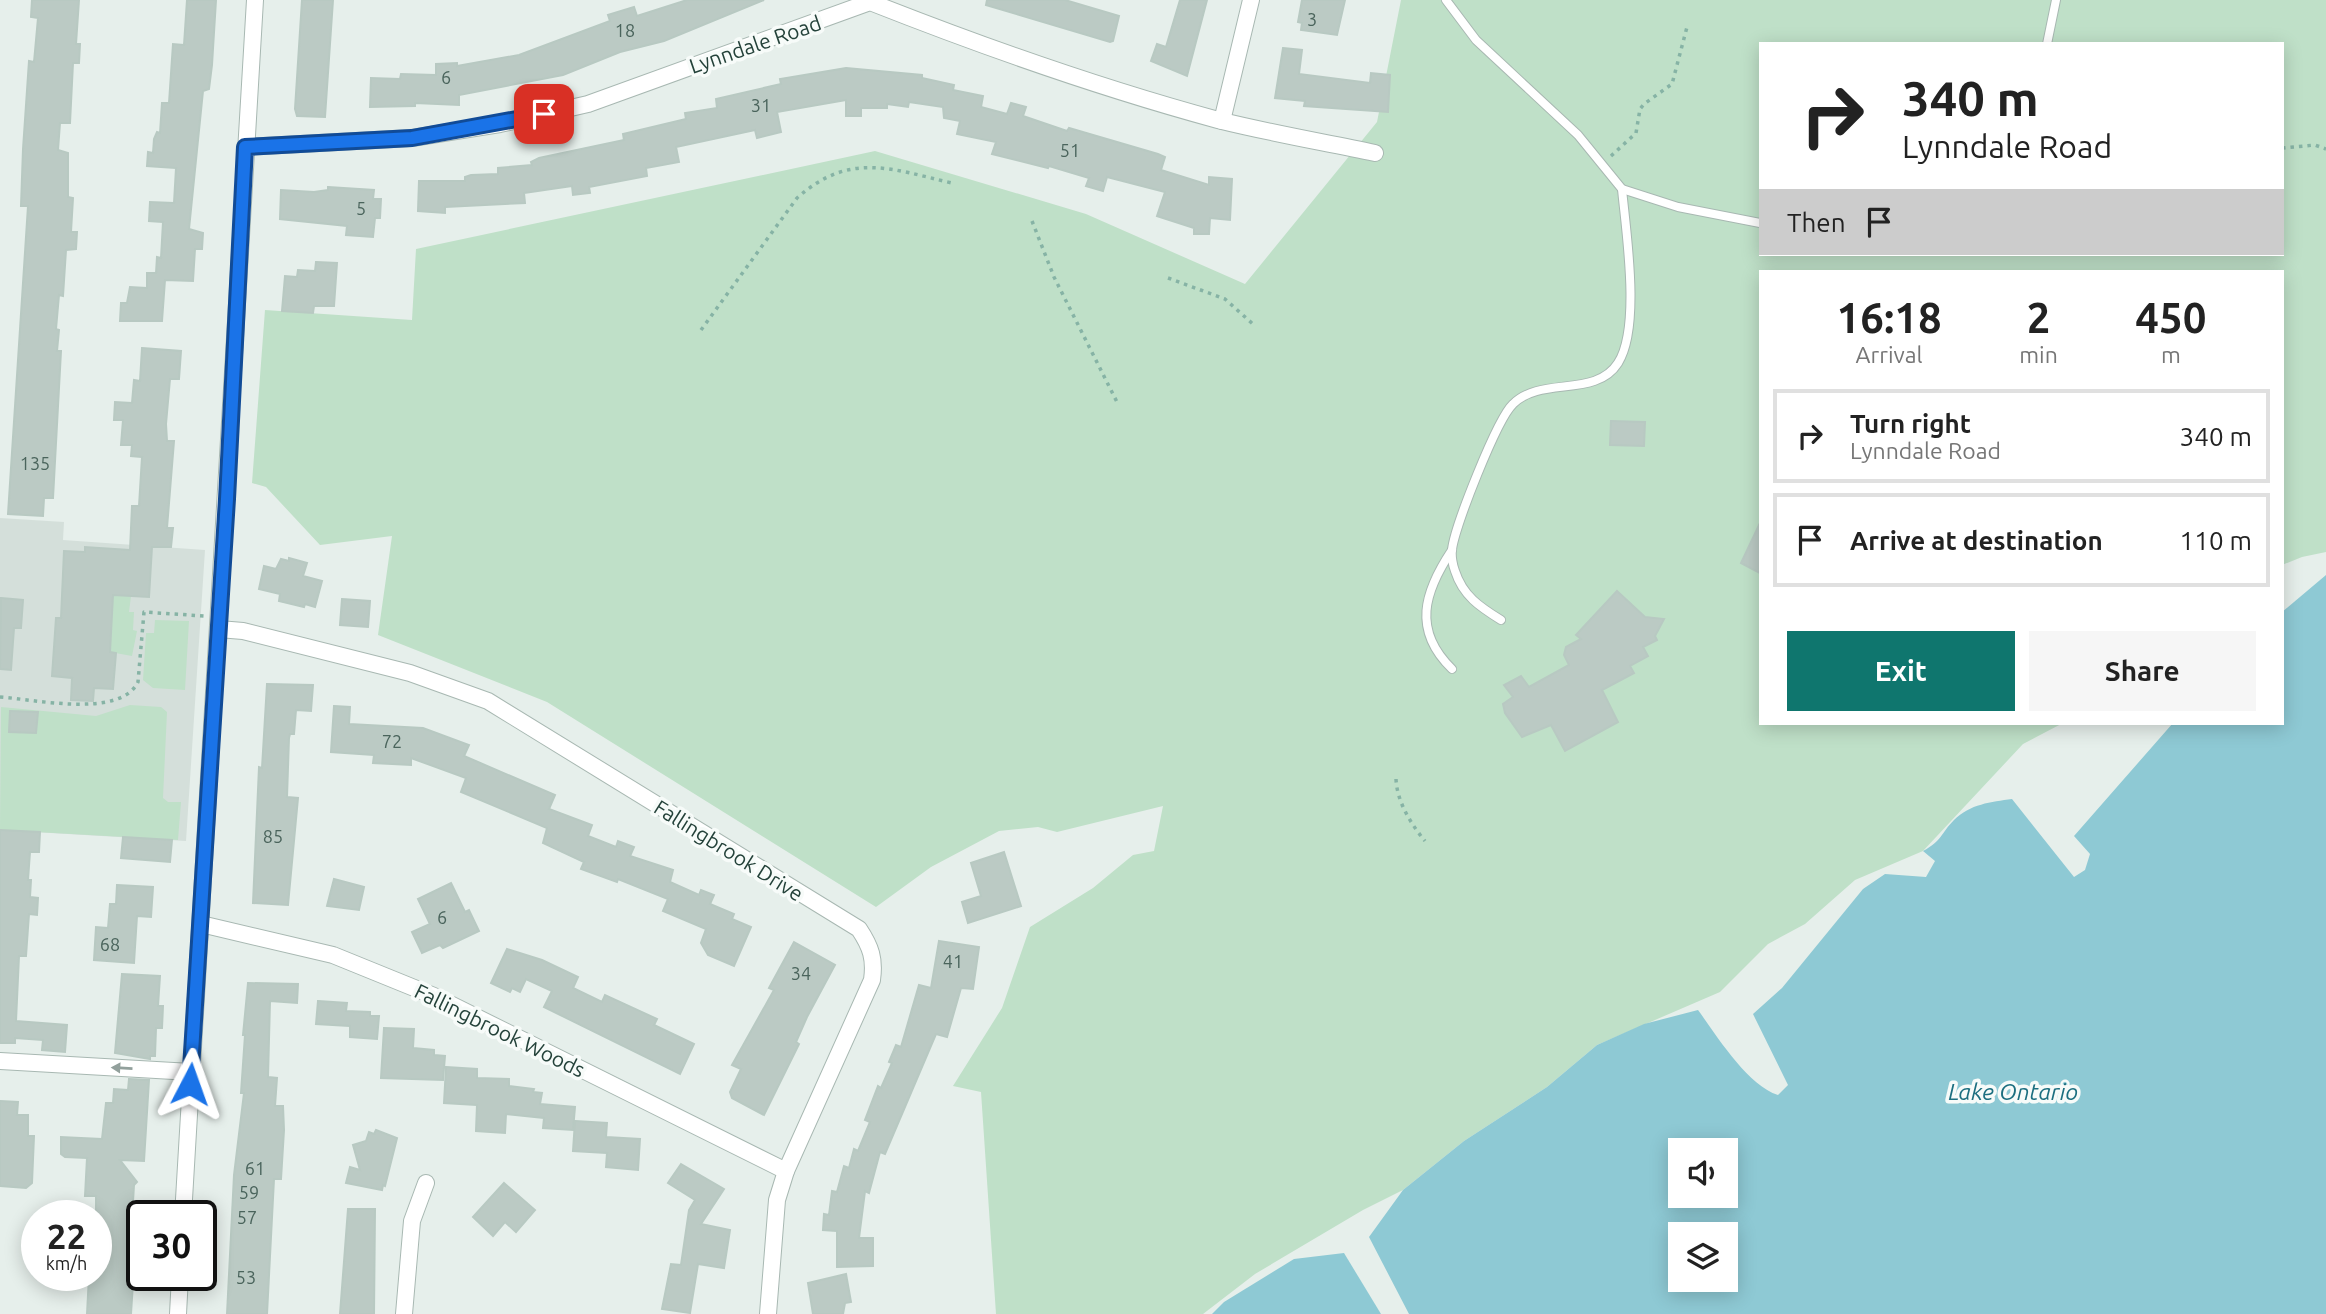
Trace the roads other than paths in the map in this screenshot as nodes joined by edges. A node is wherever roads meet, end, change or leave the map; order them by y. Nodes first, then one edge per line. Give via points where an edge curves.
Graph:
1 (254, 0) edge
2 (1251, 0) edge
3 (1446, 0) edge
4 (2056, 0) edge
5 (869, 1) edge
6 (2047, 42) edge
7 (1222, 121) junction
8 (245, 147) junction
9 (1375, 153) dead end
10 (1622, 189) junction
11 (1759, 223) edge
12 (1452, 550) junction
13 (1501, 620) dead end
14 (219, 629) junction
15 (1452, 669) dead end
16 (201, 924) junction
17 (0, 1061) edge
18 (191, 1072) junction
19 (786, 1171) junction
20 (426, 1183) dead end
21 (184, 1200) edge
22 (179, 1291) edge
23 (178, 1314) edge
24 (404, 1314) edge
25 (768, 1314) edge

1 - 8 street
2 - 7 street
3 - 10 lane via 1476,40 1535,92
4 - 6 lane
5 - 7 street, Lynndale Road via 972,42
5 - 8 street, Lynndale Road via 588,104 412,138
7 - 9 street, Lynndale Road
8 - 14 street
10 - 11 lane via 1678,207
10 - 12 lane via 1630,310 1620,361 1603,377 1533,392 1511,405 1471,490
12 - 13 lane via 1462,588 1474,604
12 - 15 lane via 1428,593 1424,614 1438,655
14 - 16 street
14 - 19 street, Fallingbrook Drive via 410,673 488,701 859,929 875,962 872,981
16 - 18 street
16 - 19 street, Fallingbrook Woods via 333,955 434,996
18 -> 17 street
18 - 21 street
19 - 25 street, Fallingbrook Drive via 777,1200
20 - 24 street via 412,1221
22 - 23 street

